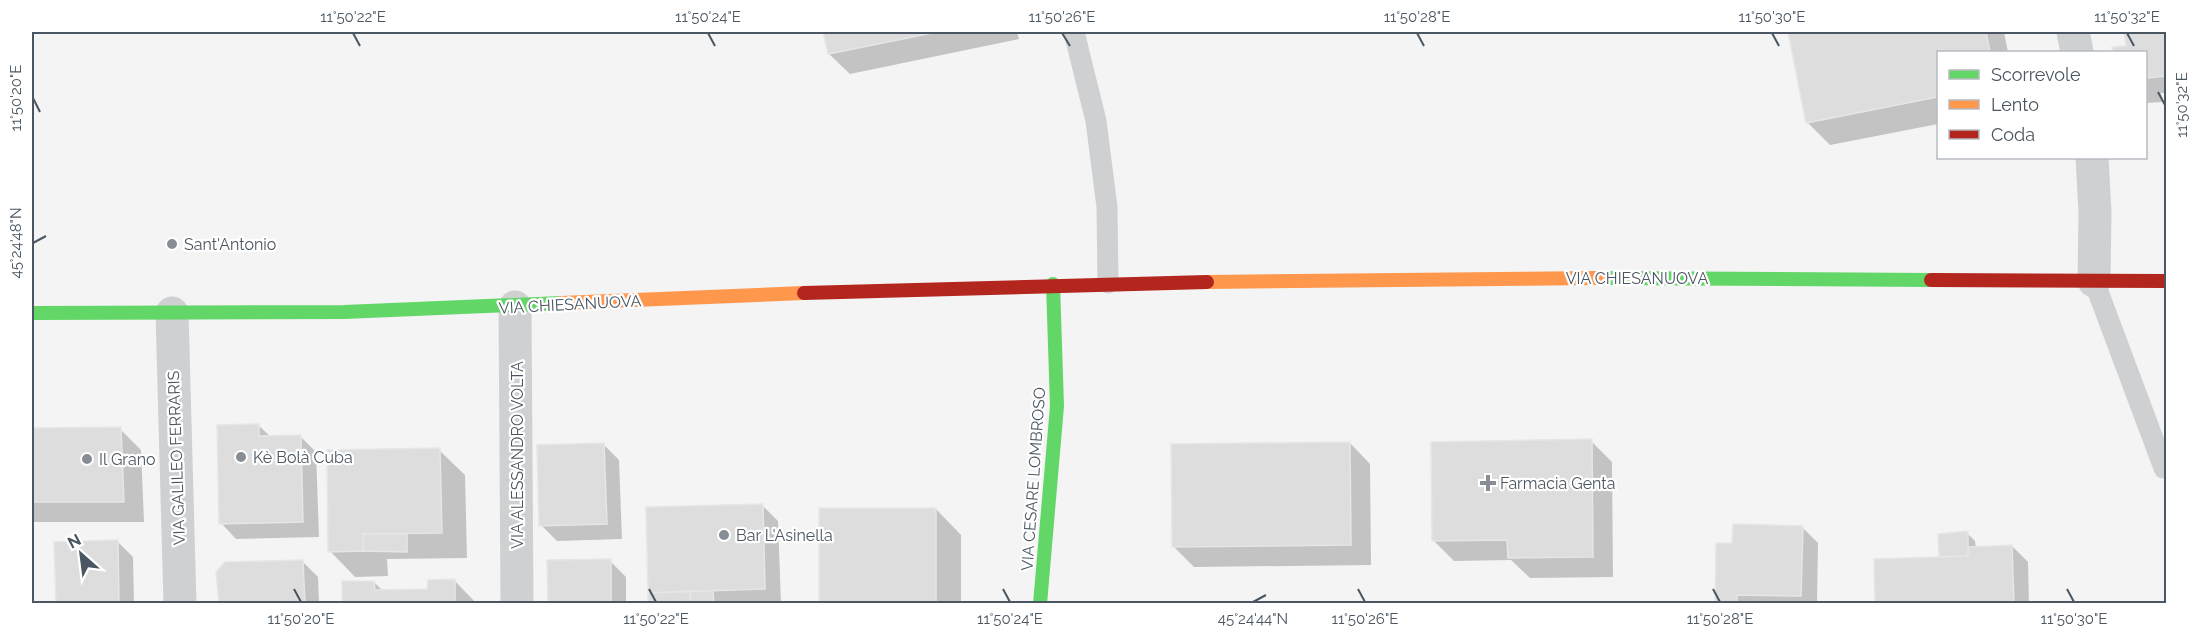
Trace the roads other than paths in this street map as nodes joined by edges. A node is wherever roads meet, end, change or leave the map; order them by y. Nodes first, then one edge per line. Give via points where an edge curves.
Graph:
1 (1074, 32) edge
2 (2073, 32) edge
3 (2077, 51) edge
4 (2092, 159) edge
5 (2094, 281) junction
6 (2166, 281) edge
7 (1108, 283) junction
8 (1053, 284) junction
9 (515, 307) junction
10 (32, 312) edge
11 (172, 313) junction
12 (2166, 468) edge
13 (180, 603) edge
14 (517, 603) edge
15 (1040, 603) edge
16 (1046, 603) edge

1 - 7 lane via 1096,121 1107,207
2 - 3 street
4 - 5 street
5 - 6 main road, VIA CHIESANUOVA
5 - 7 main road, VIA CHIESANUOVA via 1596,278
5 - 12 lane
7 - 8 main road, VIA CHIESANUOVA
8 - 9 main road, VIA CHIESANUOVA
8 - 15 main road, VIA CESARE LOMBROSO via 1057,406
9 - 11 main road, VIA CHIESANUOVA
9 - 14 street, VIA ALESSANDRO VOLTA
10 - 11 main road, VIA CHIESANUOVA
11 - 13 street, VIA GALILEO FERRARIS
15 - 16 street

